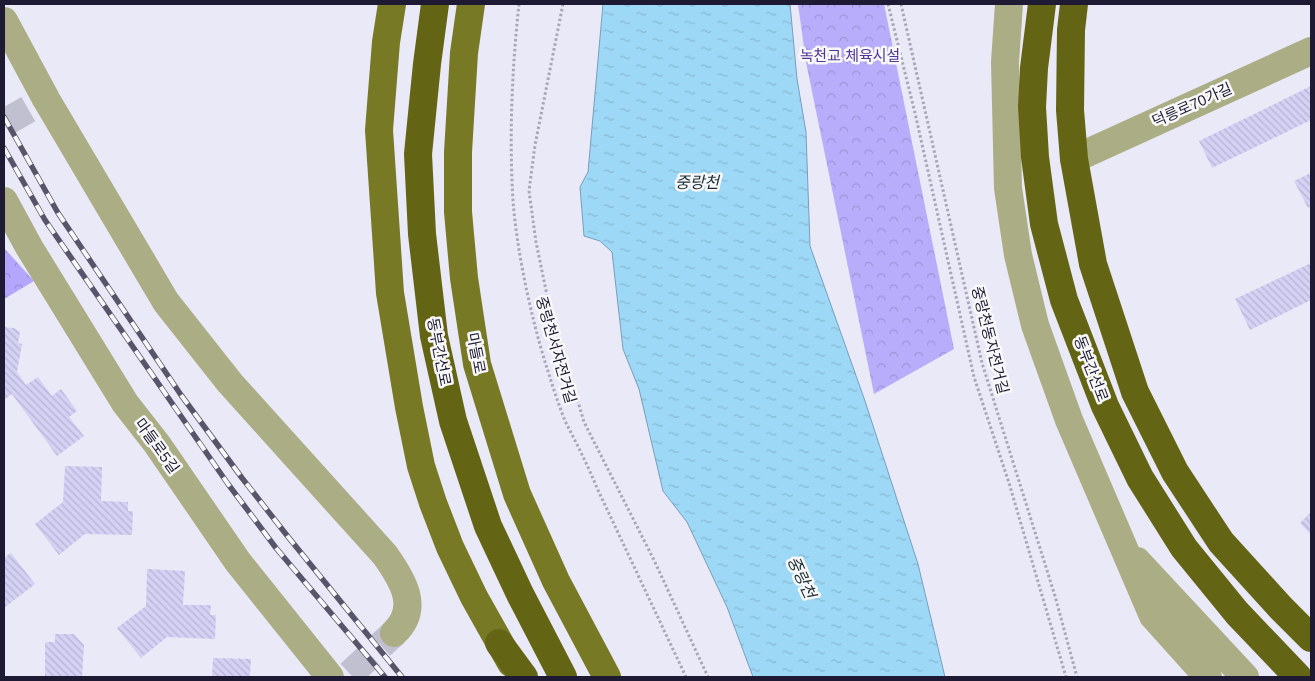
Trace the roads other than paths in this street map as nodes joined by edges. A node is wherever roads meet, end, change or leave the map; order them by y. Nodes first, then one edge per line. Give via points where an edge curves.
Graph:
1 (392, 4) edge
2 (435, 4) edge
3 (471, 4) edge
4 (1009, 4) edge
5 (1042, 4) edge
6 (1074, 4) edge
7 (4, 21) edge
8 (1311, 51) edge
9 (1074, 159) junction
10 (4, 201) edge
11 (1122, 546) junction
12 (394, 633) tunnel mouth
13 (1311, 638) edge
14 (499, 643) junction
15 (342, 676) edge
16 (519, 677) edge
17 (524, 677) edge
18 (563, 677) edge
19 (607, 677) edge
20 (1208, 677) edge
21 (1245, 677) edge
22 (1298, 677) edge

1 - 14 main road via 379,130 390,293 421,466 450,546
2 - 18 highway, 동부간선로 via 418,154 422,234 434,336 453,421 488,526
3 - 19 main road, 마들로 via 464,53 458,212 477,364 517,494 556,581
4 - 11 street via 1005,62 1008,188 1018,255 1035,325 1069,420
5 - 22 highway, 동부간선로 via 1032,107 1035,158 1044,224 1064,300 1105,406 1140,478 1184,548 1237,614
6 - 9 highway via 1070,110
7 - 12 street via 46,99 166,302 230,383 385,555 401,577 407,592 408,612
8 - 9 street, 덕릉로70가길
9 - 13 highway via 1094,264 1135,392 1170,463 1221,542
10 - 15 street, 마들로5길 via 125,403 238,562
11 - 20 street via 1153,616
11 - 21 street
14 - 16 main road
14 - 17 highway

